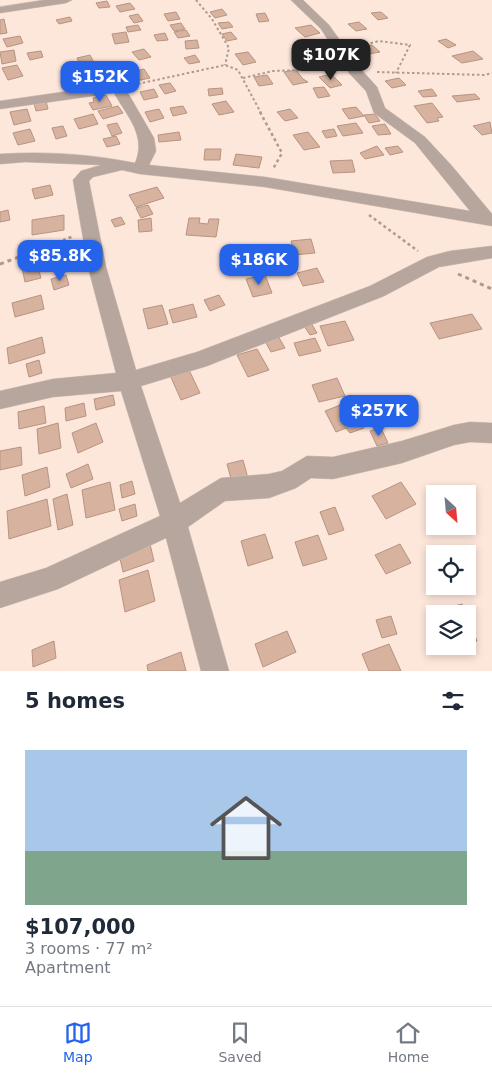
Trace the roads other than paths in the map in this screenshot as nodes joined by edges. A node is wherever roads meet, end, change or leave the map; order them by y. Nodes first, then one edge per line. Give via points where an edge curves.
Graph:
1 (66, 0) edge
2 (297, 0) edge
3 (0, 10) edge
4 (0, 105) edge
5 (2, 157) edge
6 (131, 167) junction
7 (489, 219) edge
8 (492, 252) edge
9 (129, 381) junction
10 (0, 400) edge
11 (492, 433) edge
12 (174, 522) junction
13 (0, 595) edge
14 (215, 671) edge

1 - 3 street
2 - 7 street via 325,27 372,90 379,110 420,140
4 - 6 street via 118,88 147,138 148,151
5 - 6 street via 98,160
6 - 7 street via 265,182
6 - 9 street via 88,174 81,180 87,226
8 - 9 street via 450,256 433,262 344,304 200,360
9 - 10 street via 53,388
9 - 12 street
11 - 12 street via 454,435 402,452 333,468 307,467 288,480 269,486 220,490
12 - 13 street via 49,580
12 - 14 street

